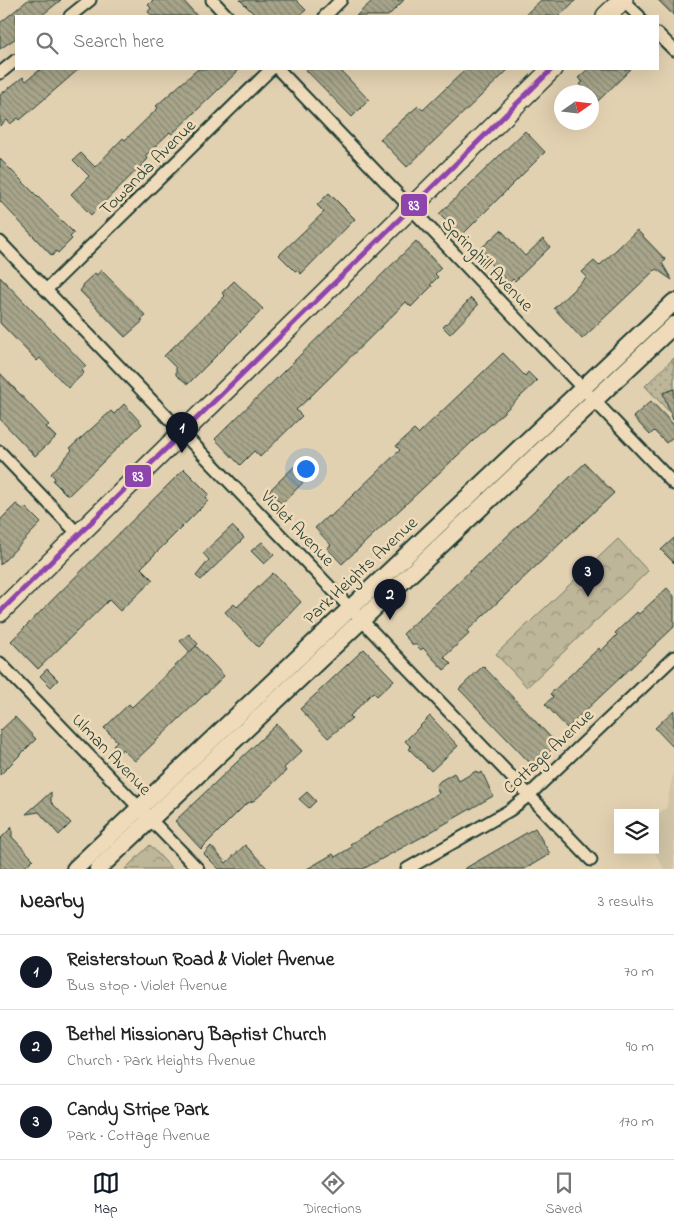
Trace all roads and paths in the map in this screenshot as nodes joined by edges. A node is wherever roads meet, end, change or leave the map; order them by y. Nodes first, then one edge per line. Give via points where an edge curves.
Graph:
1 (90, 0) edge
2 (212, 0) edge
3 (341, 0) edge
4 (623, 0) edge
5 (71, 15) edge
6 (226, 15) edge
7 (326, 15) edge
8 (607, 15) edge
9 (638, 15) edge
10 (659, 35) edge
11 (674, 50) edge
12 (15, 61) edge
13 (270, 70) edge
14 (279, 70) edge
15 (551, 70) edge
16 (0, 73) edge
17 (410, 208) junction
18 (0, 242) edge
19 (46, 290) junction
20 (674, 302) edge
21 (674, 325) edge
22 (588, 394) junction
23 (182, 432) junction
24 (0, 452) edge
25 (674, 484) edge
26 (78, 534) junction
27 (349, 608) junction
28 (0, 612) edge
29 (361, 620) junction
30 (674, 657) edge
31 (0, 663) edge
32 (528, 796) junction
33 (145, 814) junction
34 (591, 860) dead end
35 (75, 869) edge
36 (98, 869) edge
37 (198, 869) edge
38 (407, 869) edge

1 - 5 street
2 - 6 street
3 - 7 street
4 - 8 main road
4 - 9 street
10 - 11 street
12 - 16 street
13 - 19 street, Towanda Avenue
14 - 17 street, Springhill Avenue
15 - 17 main road
17 - 22 street, Springhill Avenue
17 - 23 main road
18 - 19 street, Violet Avenue
19 - 23 street, Violet Avenue
20 - 22 main road, Park Heights Avenue
21 - 22 main road, Park Heights Avenue
22 - 25 street, Springhill Avenue
22 - 27 main road, Park Heights Avenue
22 - 29 main road, Park Heights Avenue
23 - 26 main road
23 - 27 street, Violet Avenue
24 - 26 street
26 - 28 main road
27 - 29 street, Violet Avenue
27 - 33 main road, Park Heights Avenue
29 - 32 street, Violet Avenue
29 - 33 main road, Park Heights Avenue
30 - 32 street, Cottage Avenue
31 - 33 street, Ulman Avenue
32 - 34 street, Violet Avenue
32 - 38 street, Cottage Avenue via 510,810
33 - 35 main road, Park Heights Avenue
33 - 36 main road, Park Heights Avenue
33 - 37 street, Ulman Avenue

